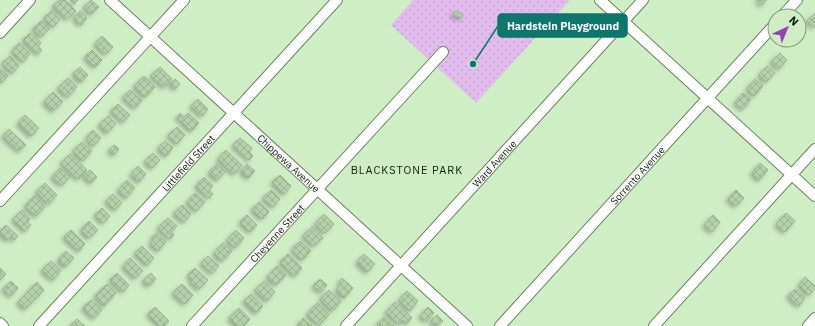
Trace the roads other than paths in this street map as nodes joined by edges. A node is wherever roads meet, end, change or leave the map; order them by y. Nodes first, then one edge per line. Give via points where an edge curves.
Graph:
1 (30, 0) edge
2 (110, 0) edge
3 (184, 0) edge
4 (337, 0) edge
5 (600, 0) edge
6 (643, 0) edge
7 (797, 0) edge
8 (790, 8) edge
9 (624, 21) junction
10 (0, 33) edge
11 (767, 33) edge
12 (150, 37) junction
13 (443, 52) dead end
14 (708, 98) junction
15 (234, 113) junction
16 (815, 149) edge
17 (792, 175) junction
18 (317, 189) junction
19 (815, 196) edge
20 (0, 201) edge
21 (401, 266) junction
22 (815, 318) edge
23 (0, 323) edge
24 (3, 326) edge
25 (39, 326) edge
26 (192, 326) edge
27 (346, 326) edge
28 (467, 326) edge
29 (500, 326) edge
30 (654, 326) edge
31 (808, 326) edge

1 - 10 street
2 - 12 street, Chippewa Avenue
3 - 12 street
4 - 15 street, Littlefield Street
5 - 9 street
6 - 9 street, Ward Avenue
7 - 8 street
9 - 14 street
9 - 21 street, Ward Avenue
11 - 14 street, Sorrento Avenue
12 - 15 street, Chippewa Avenue
12 - 20 street
13 - 18 street, Cheyenne Street
14 - 17 street
14 - 29 street, Sorrento Avenue
15 - 18 street, Chippewa Avenue
15 - 25 street, Littlefield Street
16 - 17 street
17 - 19 street
17 - 30 street
18 - 21 street, Chippewa Avenue
18 - 26 street, Cheyenne Street
21 - 27 street, Ward Avenue
21 - 28 street, Chippewa Avenue
22 - 31 street
23 - 24 street

